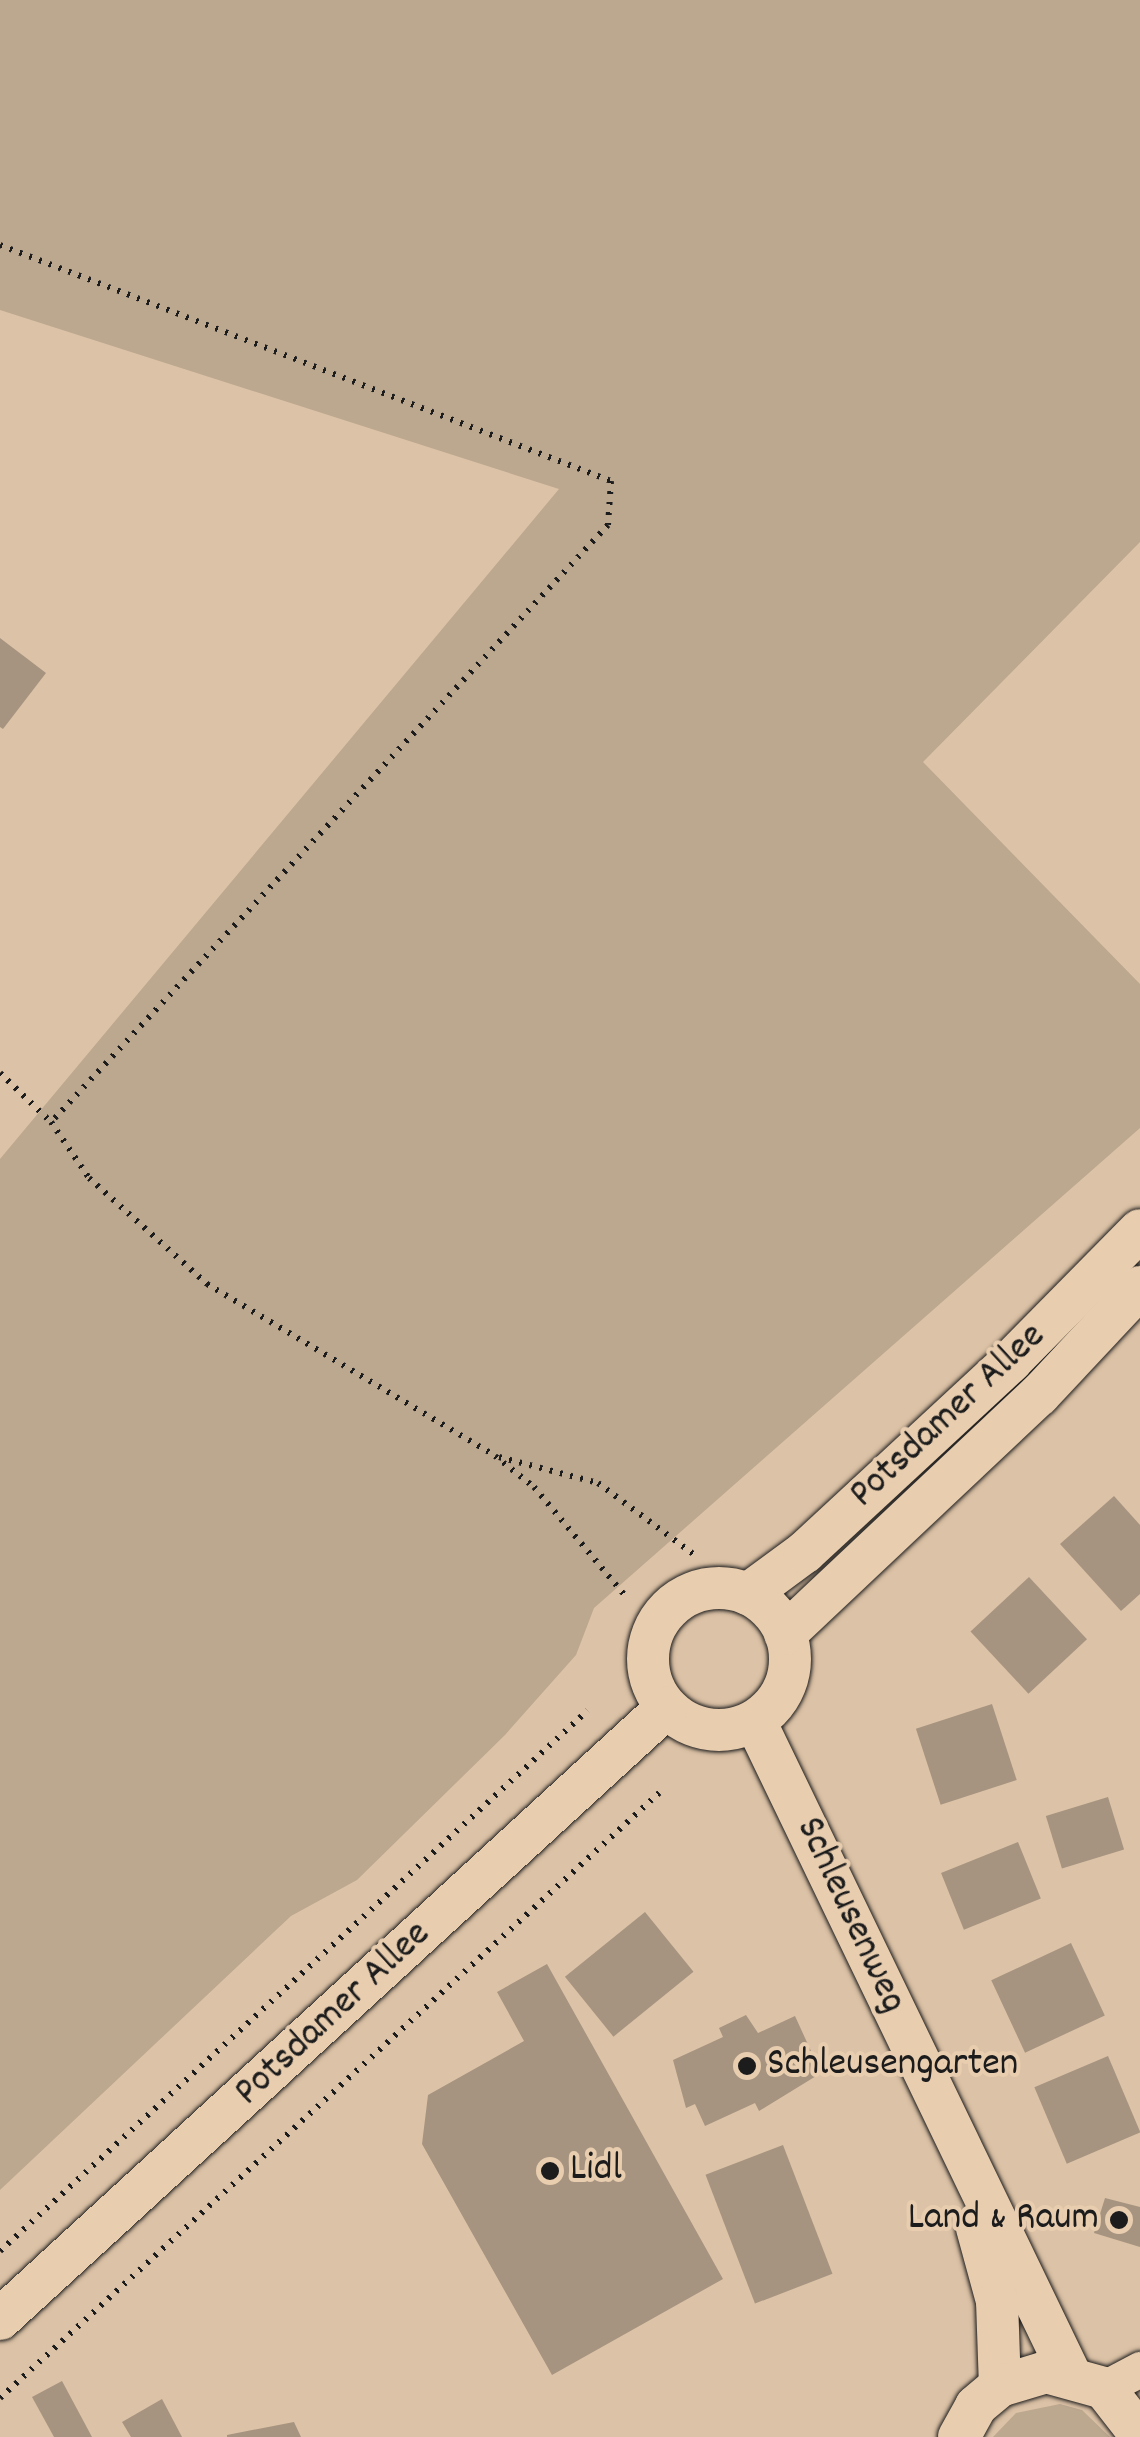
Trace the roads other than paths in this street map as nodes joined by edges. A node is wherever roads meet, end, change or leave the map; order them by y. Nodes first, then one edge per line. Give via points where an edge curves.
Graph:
1 (1140, 1230) edge
2 (1140, 1287) edge
3 (748, 1594) junction
4 (785, 1634) junction
5 (666, 1708) junction
6 (754, 1720) junction
7 (965, 2168) junction
8 (0, 2320) edge
9 (1105, 2377) edge
10 (1000, 2386) junction
11 (1140, 2434) edge
12 (953, 2436) edge

1 - 3 street, Potsdamer Allee via 1010,1362 805,1552
2 - 4 street, Potsdamer Allee via 1040,1396
3 - 4 street
3 - 5 street via 700,1590 661,1618 648,1664
4 - 6 street via 785,1682
5 - 6 street via 708,1730
5 - 8 street, Potsdamer Allee
6 - 7 street, Schleusenweg
7 - 9 street, Schleusenweg
7 - 10 street, Schleusenweg via 997,2301
9 - 10 street
9 - 11 street, Schleusenweg
10 - 12 street

